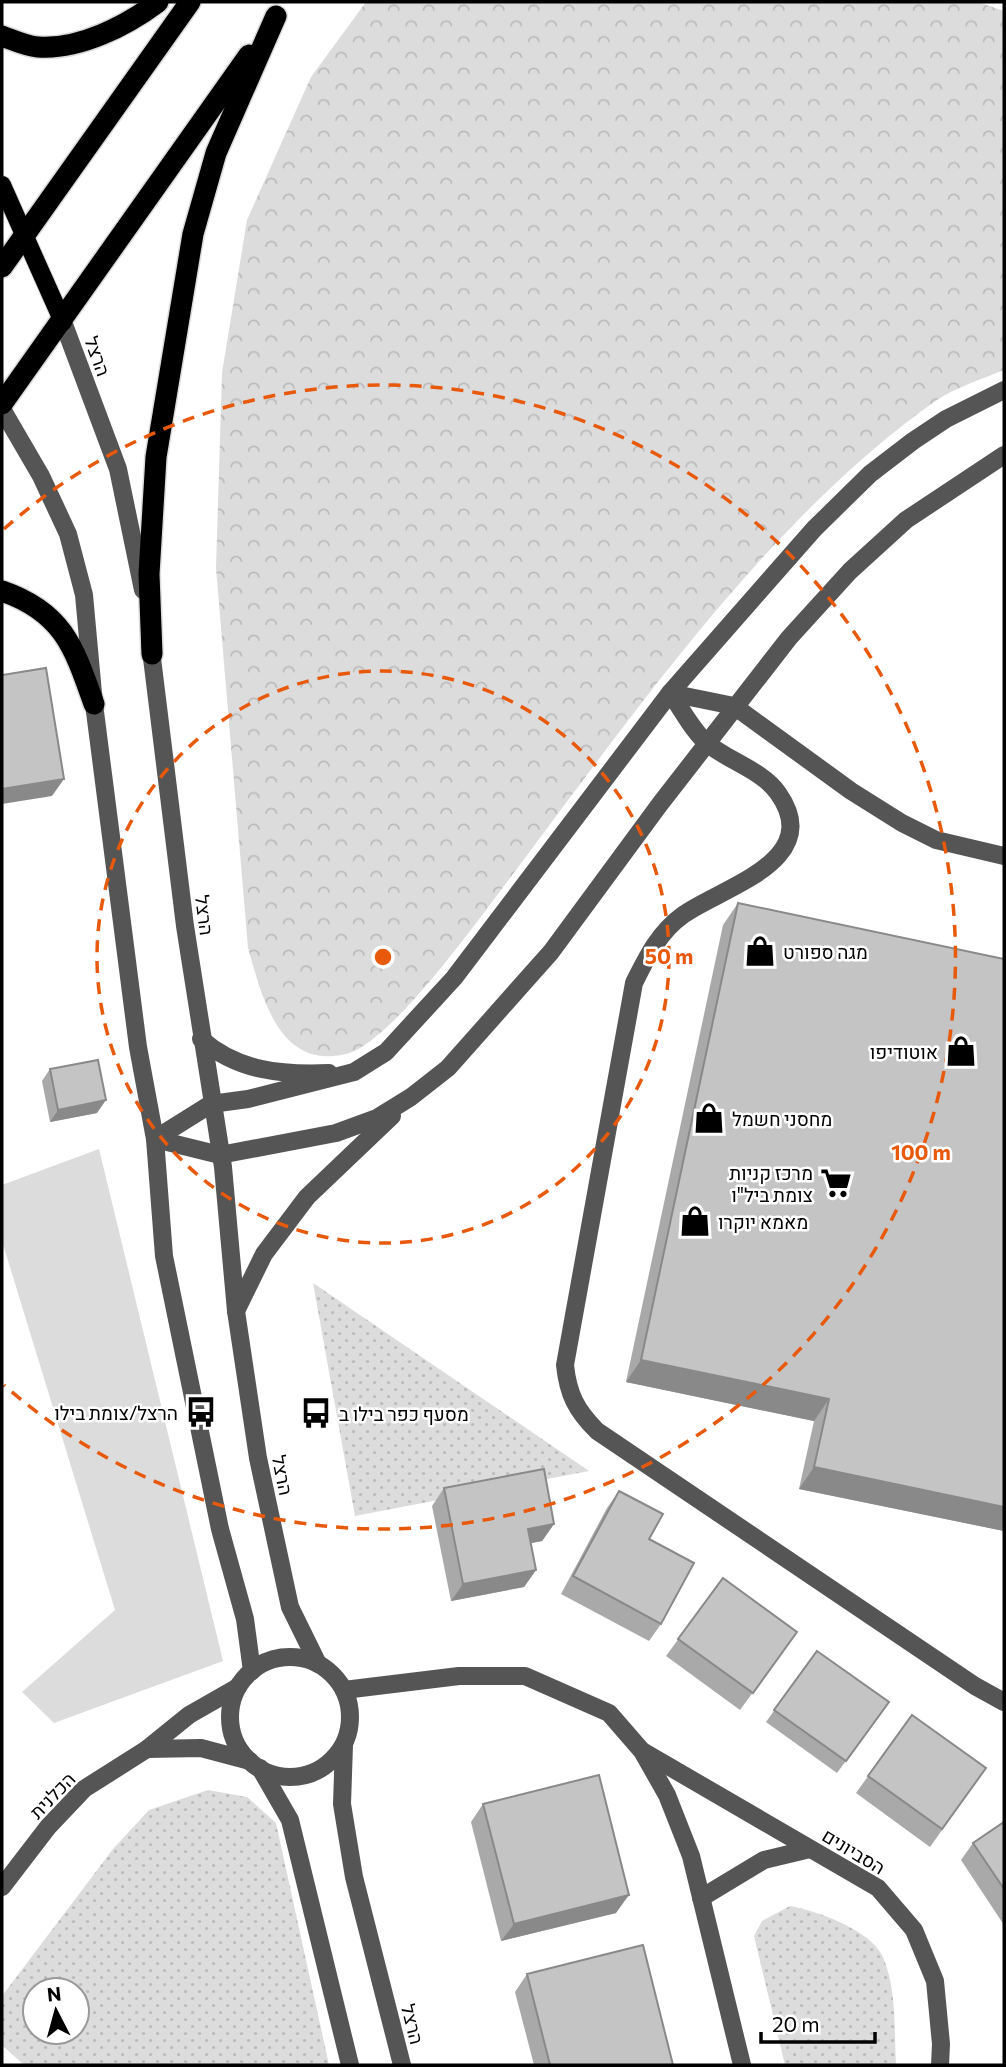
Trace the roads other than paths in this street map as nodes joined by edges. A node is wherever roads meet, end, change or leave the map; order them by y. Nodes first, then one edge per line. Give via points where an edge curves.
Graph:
1 (158, 2) edge
2 (190, 2) edge
3 (281, 9) edge
4 (2, 36) edge
5 (2, 185) edge
6 (25, 236) junction
7 (2, 267) edge
8 (63, 321) junction
9 (1004, 390) edge
10 (2, 407) edge
11 (1004, 455) edge
12 (2, 590) edge
13 (152, 654) junction
14 (670, 693) junction
15 (94, 704) junction
16 (734, 706) junction
17 (706, 743) junction
18 (1004, 856) edge
19 (201, 1039) junction
20 (354, 1072) junction
21 (411, 1097) junction
22 (211, 1104) junction
23 (155, 1139) junction
24 (220, 1154) junction
25 (236, 1311) junction
26 (318, 1664) junction
27 (252, 1671) junction
28 (238, 1687) junction
29 (344, 1690) junction
30 (1004, 1702) edge
31 (344, 1745) junction
32 (147, 1749) junction
33 (642, 1751) junction
34 (255, 1765) junction
35 (810, 1849) junction
36 (2, 1887) edge
37 (701, 1898) junction
38 (350, 2065) edge
39 (402, 2065) edge
40 (742, 2065) edge
41 (940, 2065) edge

1 - 4 highway via 132,21 66,45 37,47
2 - 6 highway
3 - 8 highway
3 - 13 highway via 216,152 192,234 156,457 149,575
5 - 6 main road, הרצל
6 - 7 highway
6 - 8 main road, הרצל
8 - 10 highway
8 - 13 street, הרצל via 118,469 133,528
9 - 14 street via 946,419 870,474 795,550
10 - 15 street via 68,534 84,595
11 - 16 street via 906,520 850,572
12 - 15 highway via 33,602 55,622 75,650
13 - 19 street, הרצל
14 - 16 street
14 - 17 street
14 - 20 street via 454,978 386,1052
15 - 23 street via 138,1046
16 - 17 street
16 - 18 street via 902,824 936,840
17 - 21 street via 551,951 448,1068
17 - 30 street via 776,790 789,813 787,842 757,874 684,914 662,933 634,983 567,1357 568,1389 577,1411 597,1431
19 - 20 street via 243,1066 289,1072
19 - 22 street, הרצל
20 - 22 street
21 - 24 street via 377,1118 335,1133
21 - 25 street via 307,1197 264,1254
22 - 23 street
22 - 24 street, הרצל
23 - 24 street
23 - 27 street via 164,1256 173,1306 220,1529 245,1619
24 - 25 street, הרצל
25 - 26 street, הרצל via 271,1526 290,1607
26 - 27 street via 285,1657
26 - 29 street via 329,1670
27 - 28 street
28 - 32 street, הכלנית via 189,1715
28 - 34 street via 231,1706 231,1726 238,1745
29 - 31 street via 351,1714
29 - 33 street, הסביונים via 459,1676 525,1676 609,1713
31 - 34 street via 316,1771 297,1776 277,1776
31 - 39 street, הרצל via 342,1804 354,1877
32 - 34 street via 201,1748
32 - 36 street, הכלנית via 84,1789
33 - 35 street, הסביונים
33 - 37 street, הסביונים via 667,1795 691,1856
34 - 38 street via 290,1820
35 - 37 street via 764,1860
35 - 41 street, הסביונים via 878,1888 914,1930 935,1981
37 - 40 street, הסביונים

